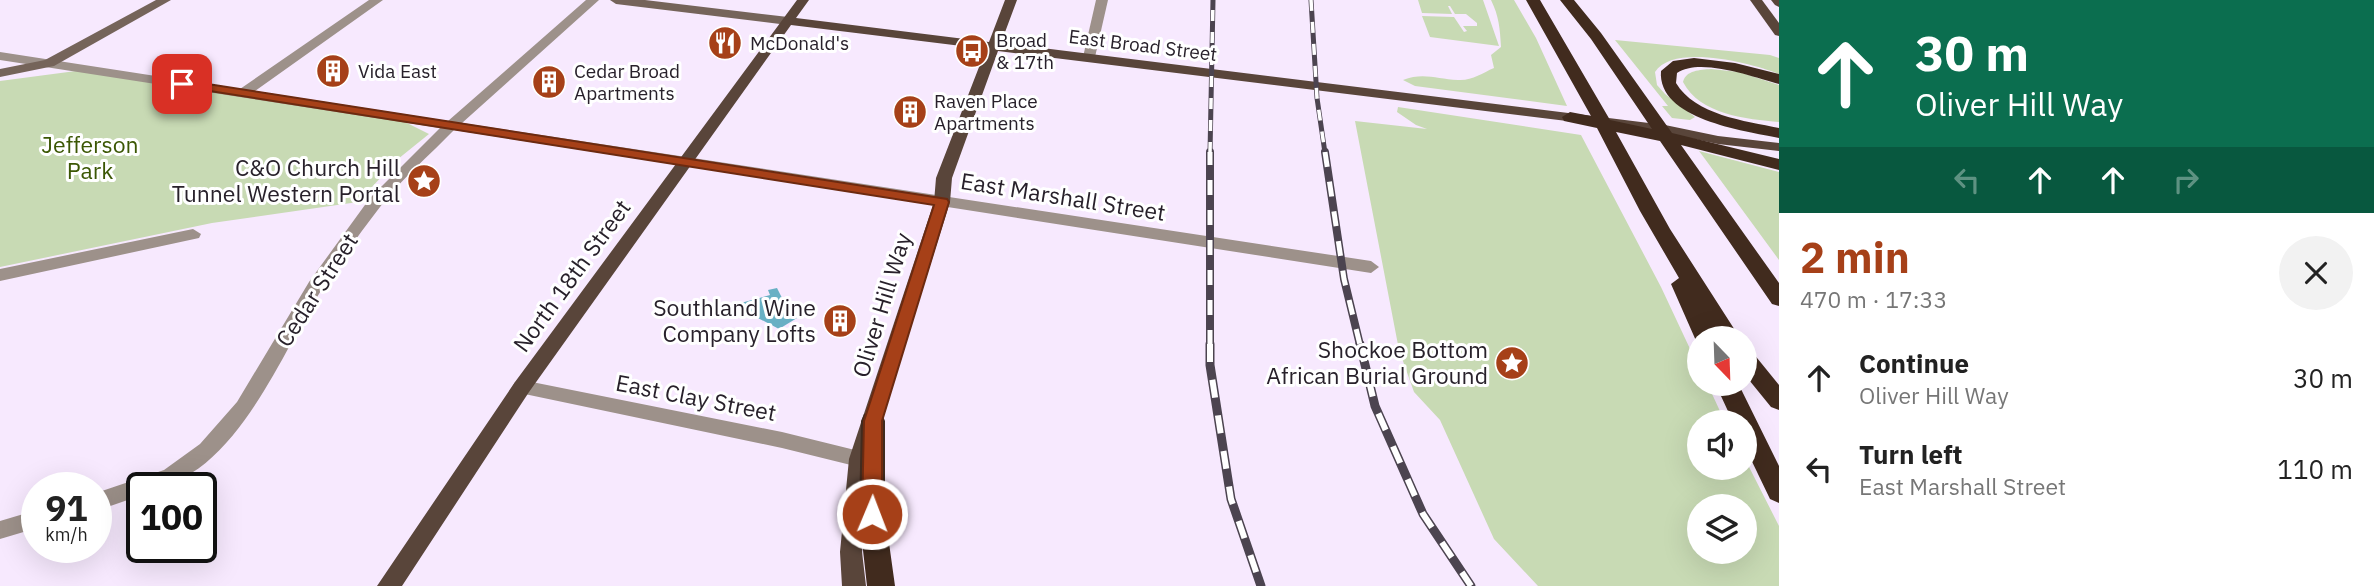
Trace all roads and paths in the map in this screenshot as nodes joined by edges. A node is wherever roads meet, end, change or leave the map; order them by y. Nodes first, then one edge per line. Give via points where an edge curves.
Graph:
1 (165, 0) edge
2 (377, 0) edge
3 (593, 0) edge
4 (617, 0) edge
5 (803, 0) edge
6 (1011, 0) edge
7 (1102, 0) edge
8 (1533, 0) edge
9 (1567, 0) edge
10 (1583, 0) edge
11 (1756, 0) edge
12 (788, 21) junction
13 (1779, 32) edge
14 (1596, 36) junction
15 (993, 46) junction
16 (0, 55) edge
17 (1089, 57) junction
18 (49, 63) junction
19 (0, 73) edge
20 (1779, 79) edge
21 (243, 93) junction
22 (1564, 116) junction
23 (451, 125) junction
24 (1779, 136) edge
25 (1716, 139) junction
26 (1779, 148) edge
27 (686, 162) junction
28 (1779, 165) edge
29 (1640, 193) junction
30 (942, 202) junction
31 (193, 234) dead end
32 (1371, 267) dead end
33 (0, 275) edge
34 (1774, 291) edge
35 (1700, 326) edge
36 (1721, 326) edge
37 (1757, 374) edge
38 (522, 387) junction
39 (1732, 396) edge
40 (1779, 401) edge
41 (873, 421) junction
42 (859, 459) junction
43 (1779, 492) edge
44 (112, 496) edge
45 (21, 524) edge
46 (0, 530) edge
47 (389, 586) edge
48 (853, 586) edge
49 (881, 586) edge

1 - 18 main road
2 - 21 street
3 - 23 street, Cedar Street
4 - 12 main road, East Broad Street
5 - 12 main road, North 18th Street
6 - 15 main road, Oliver Hill Way
7 - 17 street
8 - 29 highway
9 - 14 highway
10 - 14 highway
11 - 13 main road
12 - 15 main road, East Broad Street
12 - 27 main road, North 18th Street
14 - 34 highway
15 - 17 main road, East Broad Street
15 - 30 main road, Oliver Hill Way via 944,178
16 - 18 street, East Marshall Street
17 - 22 main road, East Broad Street
18 - 19 main road
18 - 21 street, East Marshall Street
20 - 24 highway via 1710,63 1685,64 1667,75 1676,94 1699,110
21 - 23 street, East Marshall Street
22 - 25 highway
22 - 25 main road, East Broad Street
23 - 27 street, East Marshall Street
23 - 44 street, Cedar Street via 376,201 315,286 244,407 207,450 171,476
24 - 25 main road, East Broad Street
25 - 26 main road, East Broad Street
25 - 28 highway
27 - 30 street, East Marshall Street
27 - 38 main road, North 18th Street
29 - 35 highway
29 - 36 highway
30 - 32 street, East Marshall Street
30 - 41 main road, Oliver Hill Way
31 - 33 street
37 - 40 highway
38 - 42 street, East Clay Street
38 - 47 main road, North 18th Street
39 - 43 highway
41 - 42 main road, Oliver Hill Way
41 - 49 highway via 872,514
42 - 48 main road, Oliver Hill Way via 851,552
45 - 46 street

